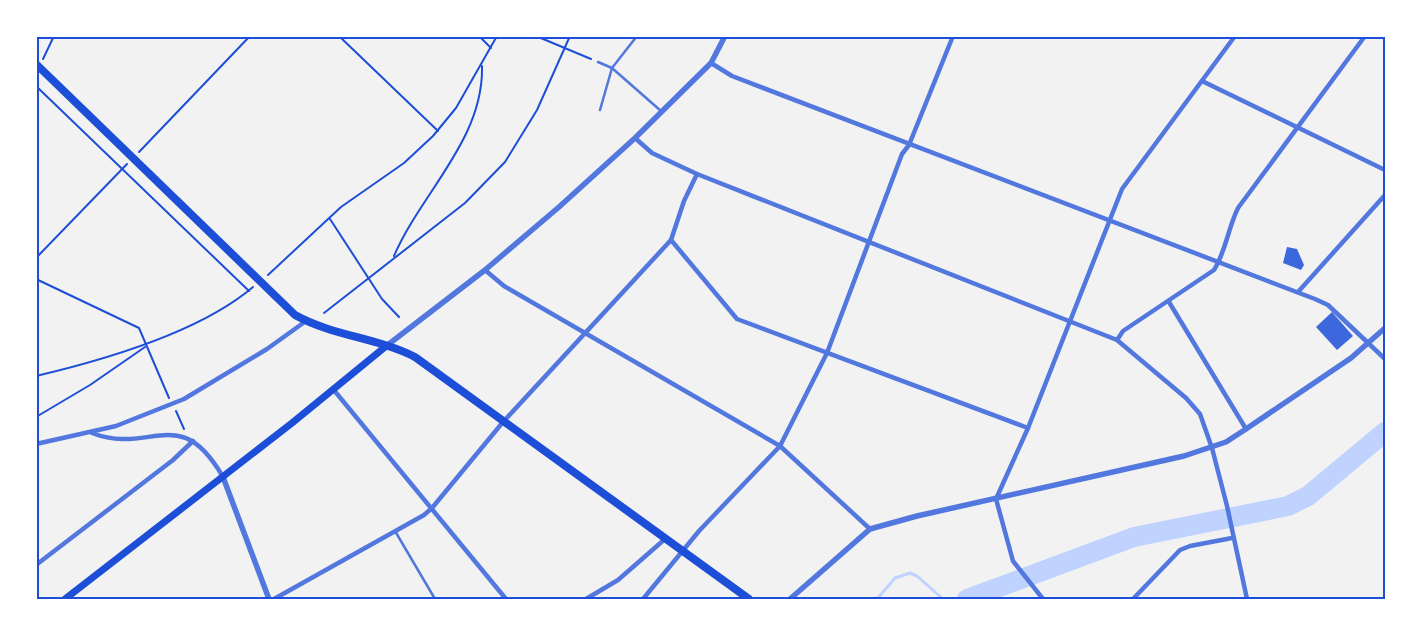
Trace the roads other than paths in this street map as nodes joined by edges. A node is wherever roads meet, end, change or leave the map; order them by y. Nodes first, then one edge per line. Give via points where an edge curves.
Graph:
1 (637, 36) edge
2 (725, 36) edge
3 (953, 36) edge
4 (1235, 36) edge
5 (1365, 36) edge
6 (598, 62) road end
7 (711, 63) junction
8 (38, 64) edge
9 (612, 68) junction
10 (1202, 81) junction
11 (600, 110) dead end
12 (661, 110) junction
13 (1297, 128) junction
14 (635, 138) junction
15 (909, 144) junction
16 (1385, 170) edge
17 (697, 174) junction
18 (1385, 195) edge
19 (1111, 221) junction
20 (671, 240) junction
21 (868, 243) junction
22 (1219, 262) junction
23 (485, 270) junction
24 (1298, 292) junction
25 (1169, 302) junction
26 (306, 321) junction
27 (1070, 321) junction
28 (1385, 328) edge
29 (585, 331) junction
30 (1117, 340) junction
31 (1369, 344) junction
32 (386, 347) junction
33 (827, 353) junction
34 (1385, 359) edge
35 (333, 388) junction
36 (503, 422) junction
37 (1028, 428) junction
38 (1246, 429) junction
39 (91, 433) junction
40 (193, 441) junction
41 (36, 444) edge
42 (780, 446) junction
43 (1212, 448) junction
44 (223, 477) junction
45 (996, 499) junction
46 (432, 508) junction
47 (870, 529) junction
48 (395, 531) junction
49 (1232, 536) junction
50 (665, 539) junction
51 (682, 550) junction
52 (36, 565) edge
53 (65, 599) edge
54 (269, 599) edge
55 (274, 599) edge
56 (435, 599) edge
57 (506, 599) edge
58 (586, 599) edge
59 (643, 599) edge
60 (749, 599) edge
61 (790, 599) edge
62 (1043, 599) edge
63 (1133, 599) edge
64 (1246, 599) edge

1 - 9 lane
2 - 7 street
3 - 15 street
4 - 10 street
5 - 13 street
6 - 9 lane
7 - 12 street
7 - 15 street via 732,76
8 - 26 highway via 285,307
9 - 11 lane
9 - 12 lane
10 - 13 street
10 - 19 street via 1130,177
12 - 14 street
13 - 16 street
13 - 22 street via 1238,208
14 - 17 street via 652,153
14 - 23 street
15 - 19 street
15 - 21 street via 902,154
17 - 20 street
17 - 21 street
18 - 24 street
19 - 22 street
19 - 27 street
20 - 29 street
20 - 33 street via 737,319
21 - 27 street
21 - 33 street
22 - 24 street
22 - 25 street via 1214,270
23 - 29 street via 504,286
23 - 32 street
24 - 31 street via 1328,306
25 - 30 street via 1123,331
25 - 38 street
26 - 32 highway
26 - 39 street via 259,355 184,399 140,418
27 - 30 street
27 - 37 street
28 - 31 street
29 - 36 street
29 - 42 street
30 - 43 street via 1195,406
31 - 34 street
31 - 38 street
32 - 35 main road
32 - 36 highway via 415,357
33 - 37 street
33 - 42 street
35 - 44 main road
35 - 46 street
36 - 46 street
36 - 50 highway
37 - 45 street
38 - 43 street
39 - 40 street via 113,440 180,435
39 - 41 street
40 - 44 street via 209,456
40 - 52 street via 173,460
42 - 47 street
42 - 51 street
43 - 45 street
43 - 49 street
44 - 53 main road
44 - 54 street
45 - 47 street
45 - 62 street via 1013,561
46 - 48 street
46 - 57 street
47 - 61 street
48 - 55 street
48 - 56 lane
49 - 63 street via 1180,550
49 - 64 street
50 - 51 highway
50 - 58 street via 618,580
51 - 59 street
51 - 60 highway

